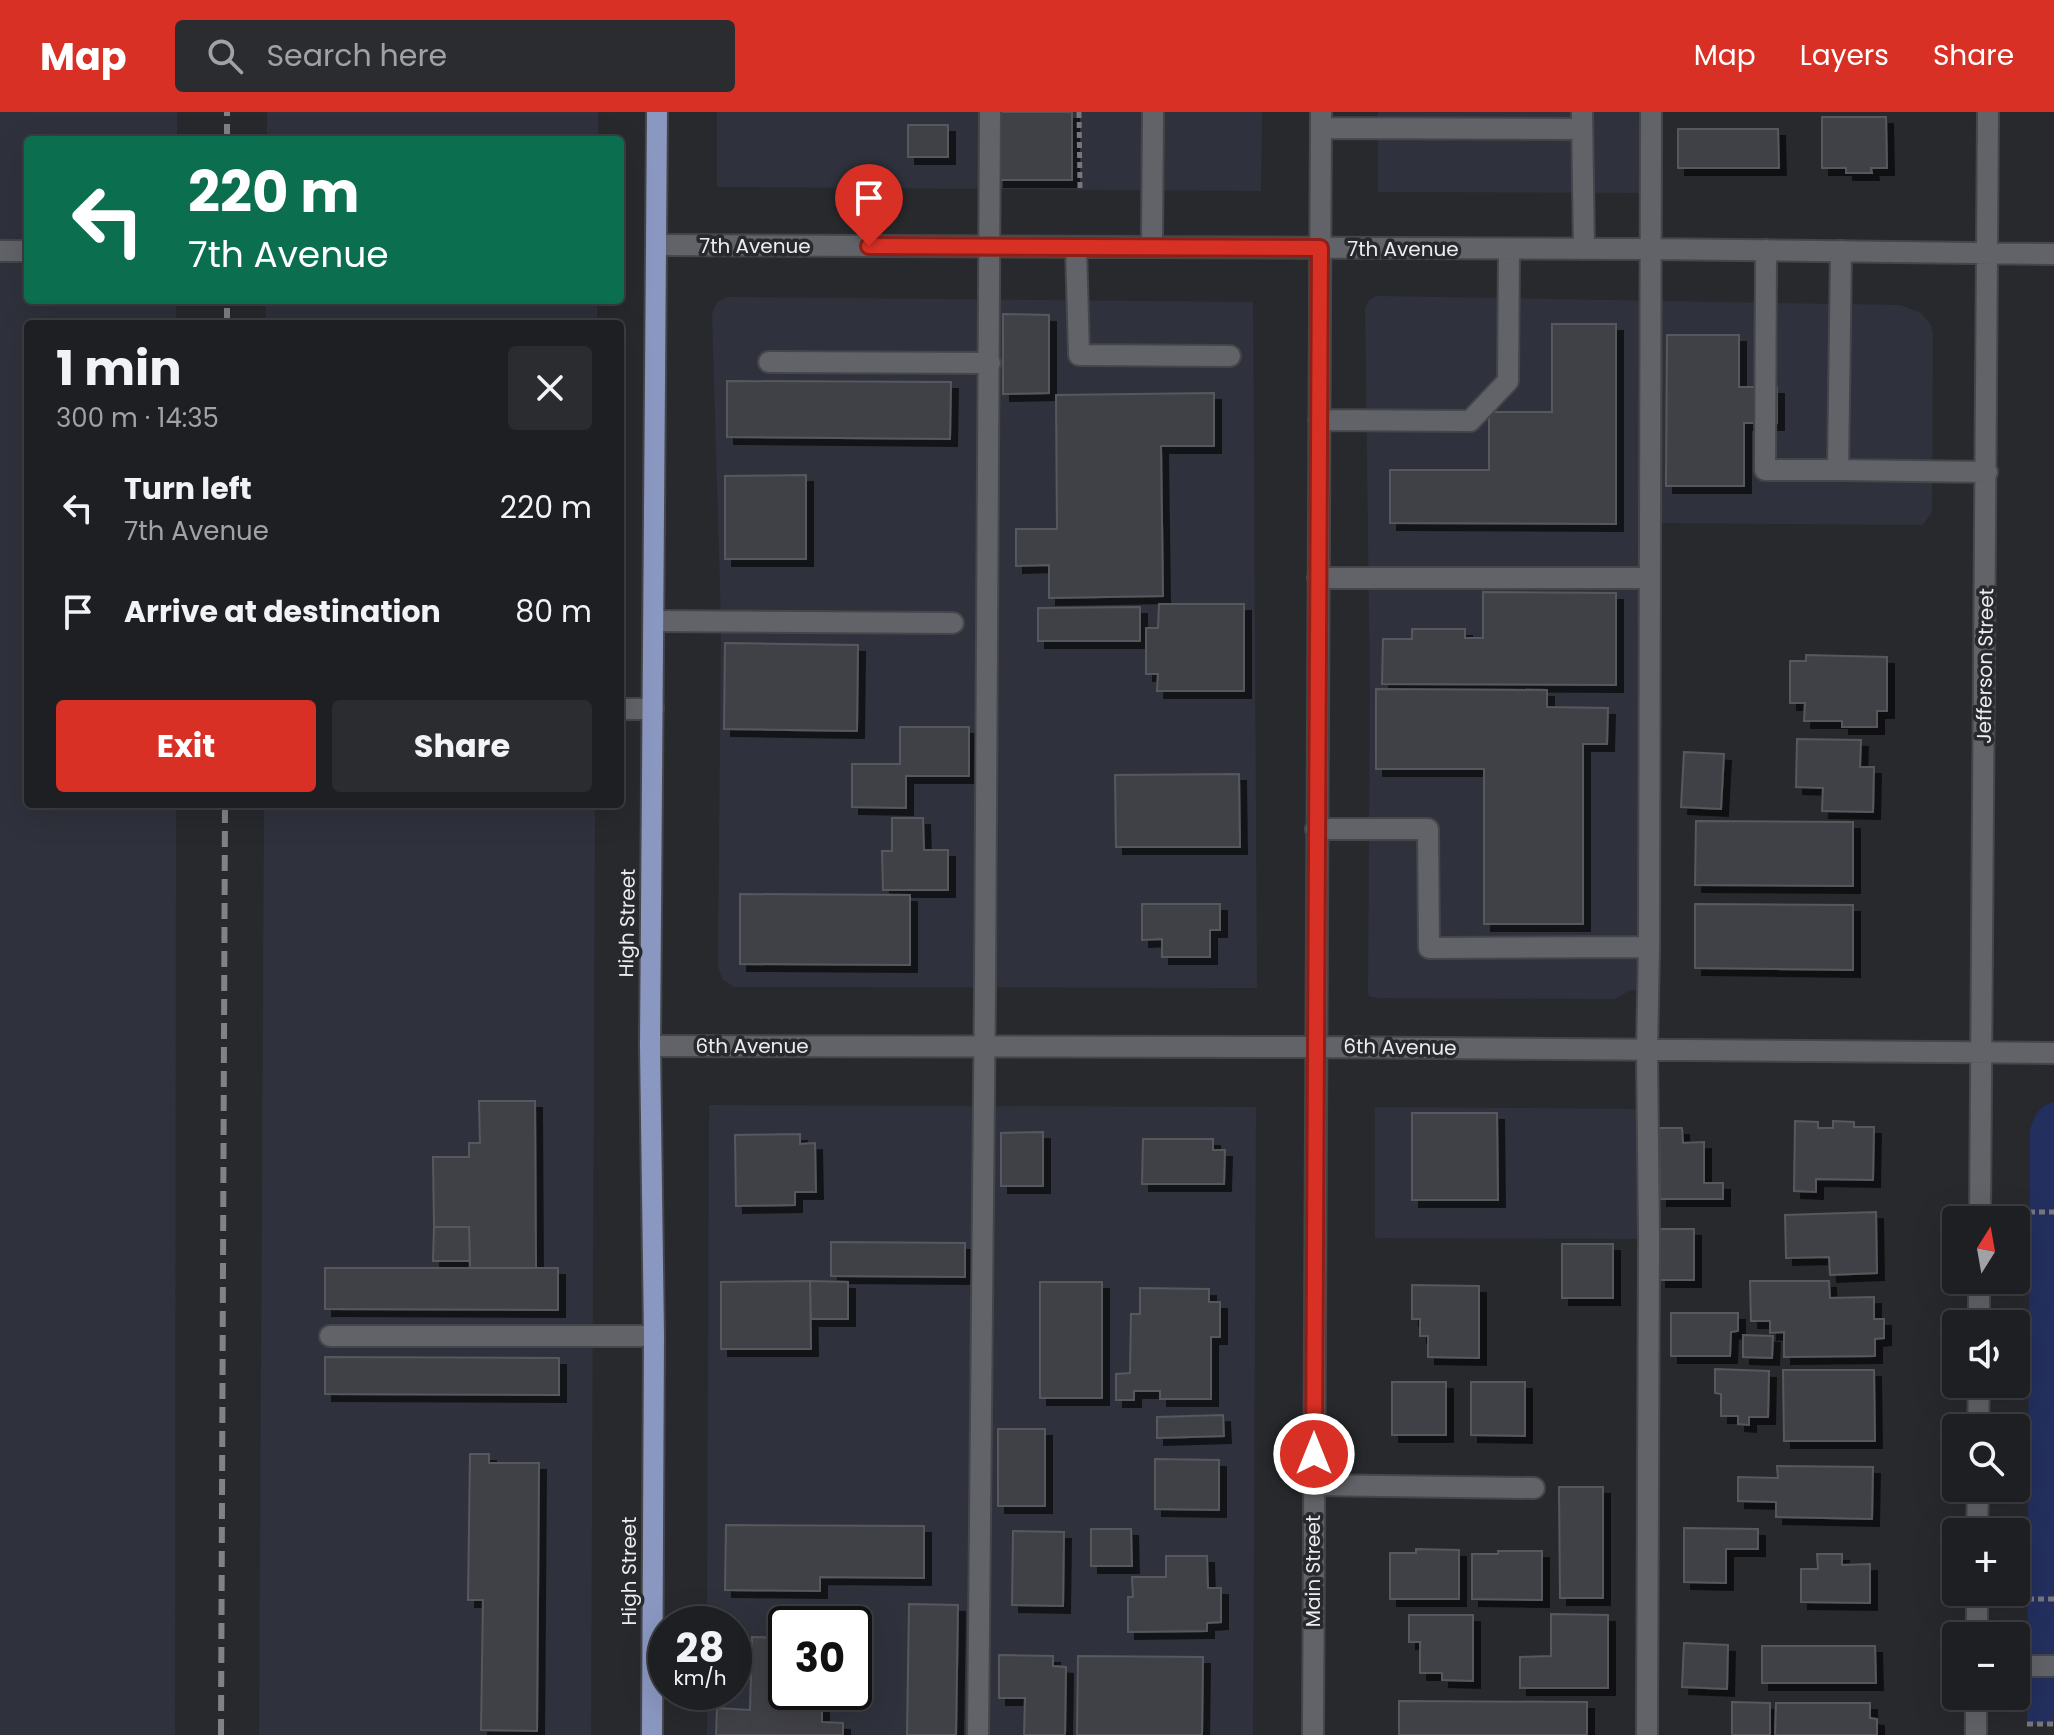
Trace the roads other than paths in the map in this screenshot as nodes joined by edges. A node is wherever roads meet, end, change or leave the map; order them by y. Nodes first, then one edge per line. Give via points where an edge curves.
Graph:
1 (657, 112) edge
2 (990, 112) edge
3 (1153, 112) edge
4 (1651, 112) edge
5 (1988, 112) edge
6 (1321, 120) edge
7 (1582, 121) edge
8 (656, 245) junction
9 (990, 246) junction
10 (1152, 246) junction
11 (1076, 247) junction
12 (1320, 248) junction
13 (1509, 249) junction
14 (1584, 249) junction
15 (1650, 249) junction
16 (1766, 250) junction
17 (0, 251) edge
18 (24, 251) edge
19 (1841, 251) junction
20 (1988, 253) junction
21 (2054, 254) edge
22 (1230, 356) dead end
23 (769, 362) dead end
24 (990, 363) junction
25 (1319, 420) junction
26 (1838, 470) junction
27 (1987, 472) junction
28 (1318, 578) junction
29 (1649, 578) junction
30 (654, 621) junction
31 (953, 623) dead end
32 (624, 709) edge
33 (653, 709) junction
34 (1316, 829) junction
35 (1649, 947) junction
36 (650, 1046) junction
37 (985, 1046) junction
38 (1315, 1047) junction
39 (1647, 1050) junction
40 (1981, 1052) junction
41 (2054, 1053) edge
42 (1980, 1206) edge
43 (330, 1336) dead end
44 (654, 1336) junction
45 (1313, 1485) junction
46 (1534, 1488) dead end
47 (2030, 1666) edge
48 (2054, 1666) edge
49 (1976, 1710) edge
50 (652, 1735) edge
51 (978, 1735) edge
52 (1313, 1735) edge
53 (1647, 1735) edge
54 (1976, 1735) edge

1 - 8 main road, High Street
2 - 9 street
3 - 10 street
4 - 15 street
5 - 20 street, Jefferson Street
6 - 7 street
6 - 12 street, Main Street
7 - 14 street
8 - 9 street, 7th Avenue
8 - 30 main road, High Street
9 - 11 street, 7th Avenue
9 - 24 street
10 - 11 street, 7th Avenue
10 - 12 street, 7th Avenue
11 - 22 street via 1079,355
12 - 13 street, 7th Avenue
12 - 25 street, Main Street
13 - 14 street, 7th Avenue
13 - 25 street via 1508,381 1470,421
14 - 15 street, 7th Avenue
15 - 16 street, 7th Avenue
15 - 29 street
16 - 19 street, 7th Avenue
16 - 26 street via 1765,470
17 - 18 street
19 - 20 street, 7th Avenue
19 - 26 street
20 - 21 street, 7th Avenue
20 - 27 street, Jefferson Street
23 - 24 street
24 - 37 street
25 - 28 street, Main Street
26 - 27 street
27 - 40 street, Jefferson Street
28 - 29 street
28 - 34 street, Main Street
29 - 35 street
30 - 31 street
30 - 33 main road, High Street
32 - 33 street
33 - 36 main road, High Street
34 - 35 street via 1428,829 1429,948
34 - 38 street, Main Street
35 - 39 street
36 - 37 street, 6th Avenue
36 - 44 main road, High Street
37 - 38 street, 6th Avenue
37 - 51 street
38 - 39 street, 6th Avenue
38 - 45 street, Main Street
39 - 40 street, 6th Avenue
39 - 53 street
40 - 41 street, 6th Avenue
40 - 42 street, Jefferson Street
43 - 44 street
44 - 50 main road, High Street
45 - 46 street
45 - 52 street, Main Street
47 - 48 street
49 - 54 street

